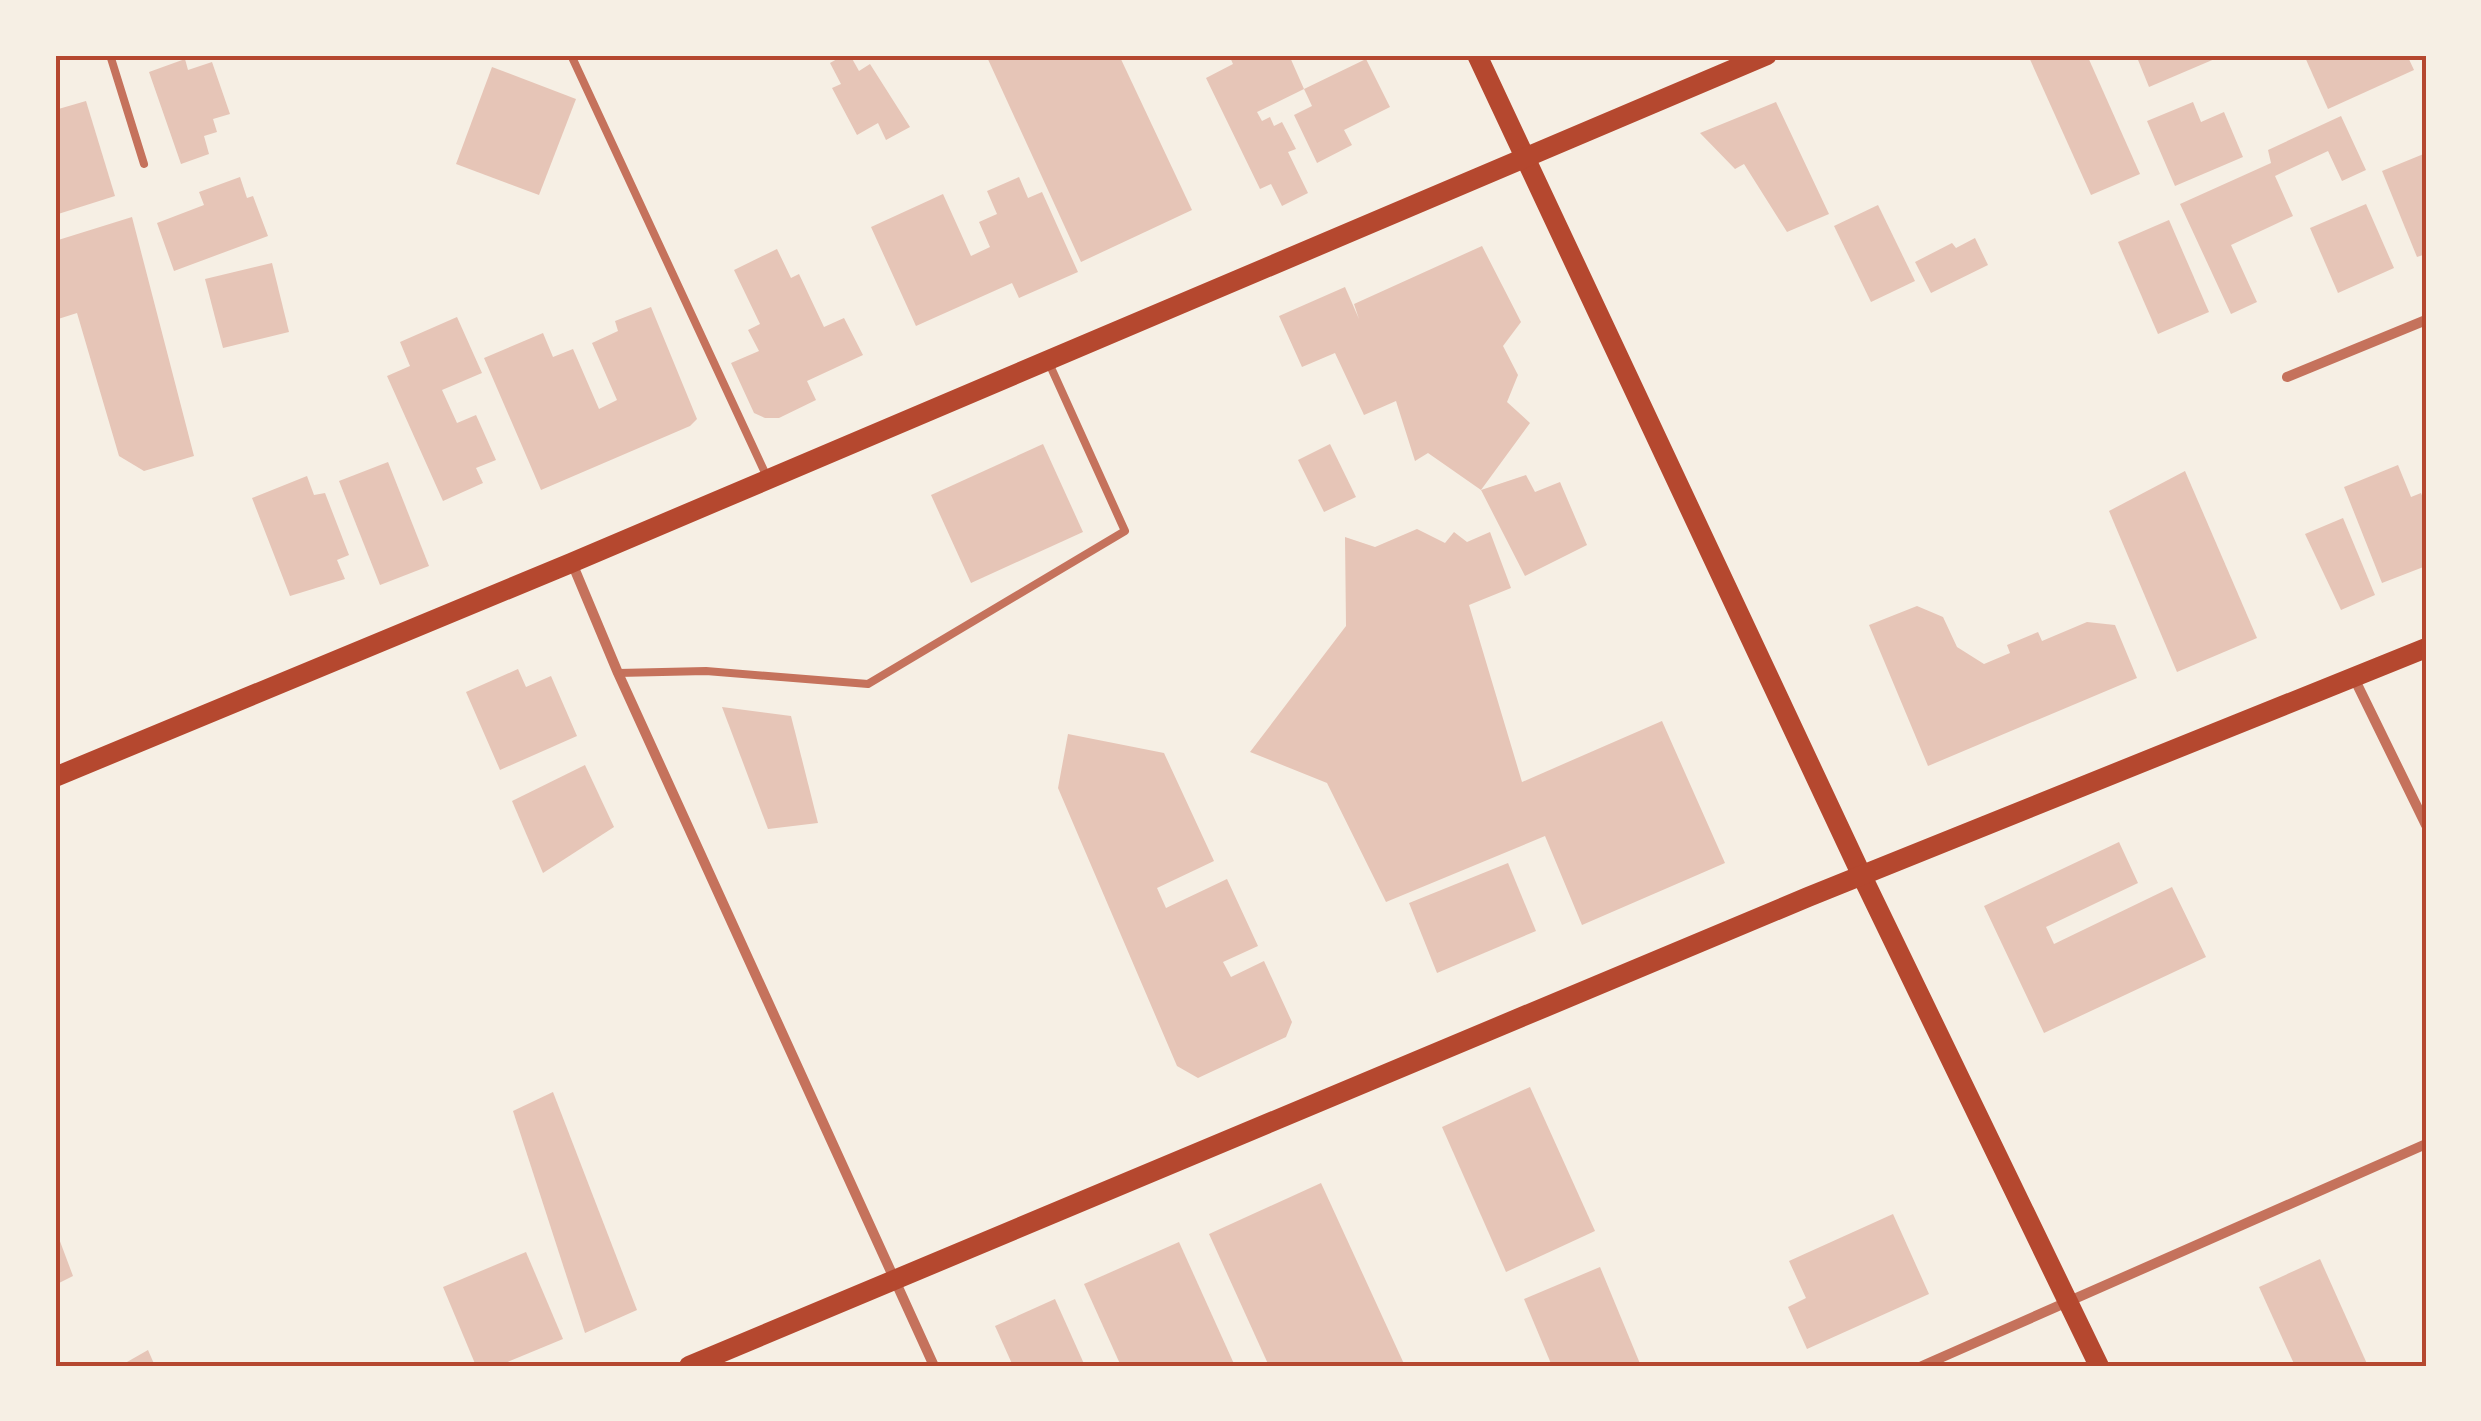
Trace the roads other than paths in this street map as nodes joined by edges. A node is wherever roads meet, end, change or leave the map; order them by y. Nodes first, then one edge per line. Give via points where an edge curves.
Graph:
1 (110, 55) edge
2 (571, 55) edge
3 (1477, 55) edge
4 (1767, 55) edge
5 (1526, 156) junction
6 (144, 164) dead end
7 (2426, 320) edge
8 (1048, 361) junction
9 (2287, 377) dead end
10 (768, 478) junction
11 (571, 562) junction
12 (2426, 648) edge
13 (618, 673) junction
14 (2354, 678) junction
15 (55, 776) edge
16 (2426, 825) edge
17 (1862, 876) junction
18 (2426, 1144) edge
19 (895, 1281) junction
20 (2069, 1301) junction
21 (689, 1366) edge
22 (934, 1366) edge
23 (1922, 1366) edge
24 (2099, 1366) edge

1 - 6 lane
2 - 10 lane
3 - 5 main road
4 - 5 main road
5 - 8 main road
5 - 17 main road
7 - 9 street
8 - 10 main road
8 - 13 lane via 1125,531 868,684 706,671
10 - 11 main road
11 - 13 street
11 - 15 main road
12 - 14 main road
13 - 19 street
14 - 16 street
14 - 17 main road
17 - 19 main road
17 - 20 main road
18 - 20 street
19 - 21 main road
19 - 22 street
20 - 23 street
20 - 24 main road

